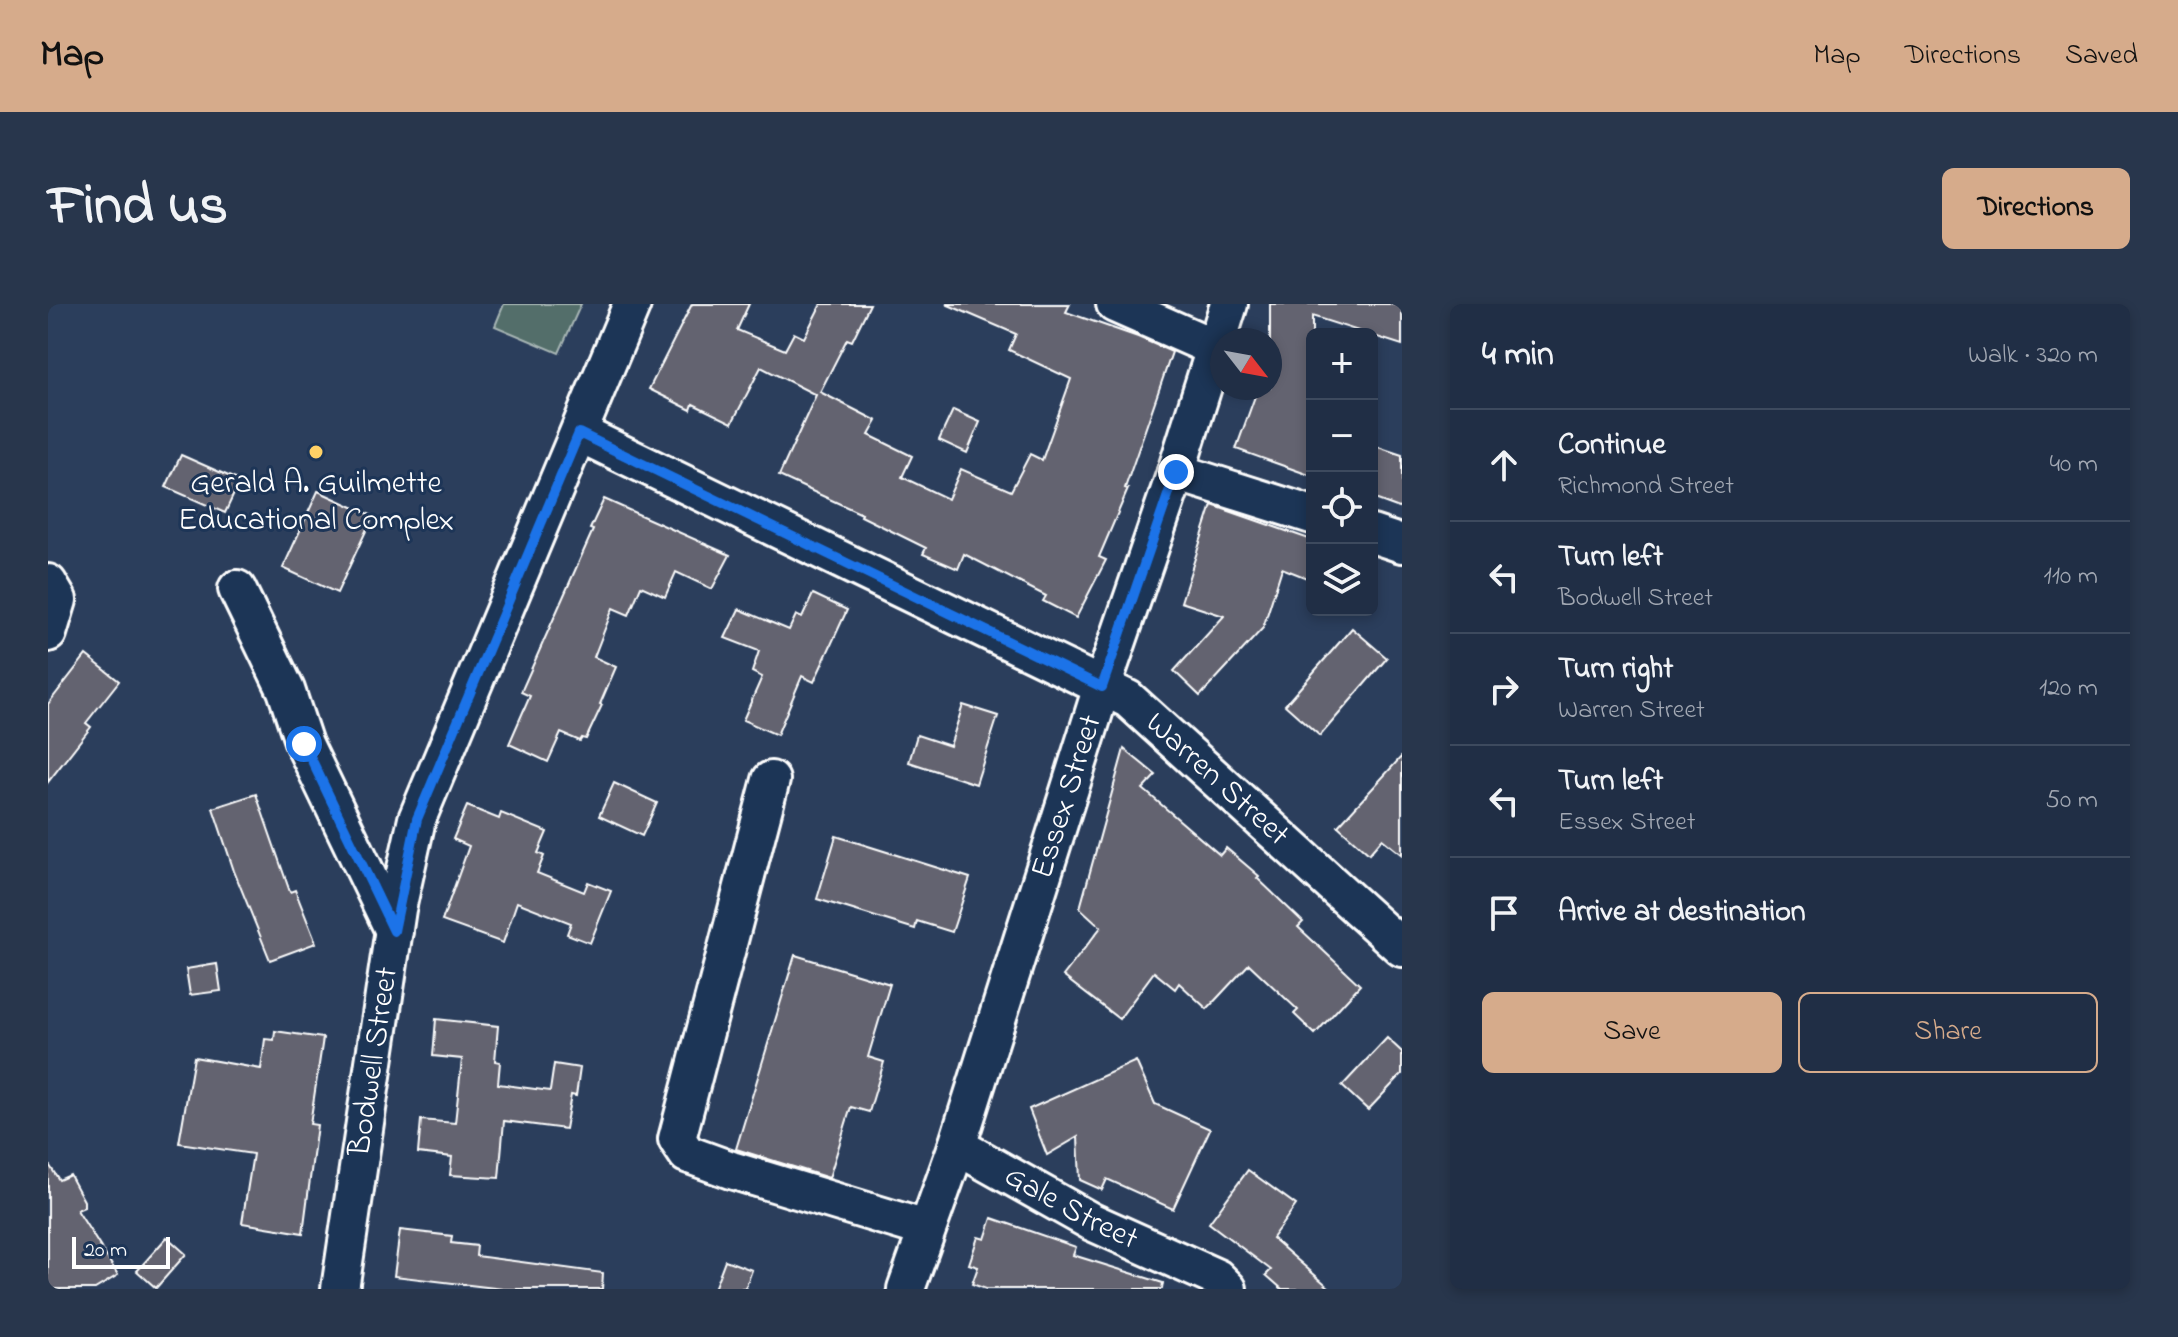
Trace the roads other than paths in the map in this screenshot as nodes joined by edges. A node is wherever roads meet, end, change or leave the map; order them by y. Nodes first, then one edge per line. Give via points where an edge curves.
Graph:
1 (632, 304) edge
2 (1115, 304) edge
3 (1229, 304) edge
4 (1221, 328) edge
5 (1210, 346) edge
6 (1210, 364) edge
7 (579, 433) junction
8 (1176, 472) junction
9 (1306, 513) edge
10 (1378, 536) edge
11 (1402, 544) edge
12 (48, 583) edge
13 (237, 589) dead end
14 (48, 633) edge
15 (1102, 687) junction
16 (771, 780) dead end
17 (394, 931) junction
18 (1402, 948) edge
19 (957, 1146) junction
20 (926, 1229) junction
21 (340, 1289) edge
22 (906, 1289) edge
23 (1228, 1289) edge

1 - 7 street, Bodwell Street
2 - 5 street
3 - 4 street, Essex Street
6 - 8 street, Essex Street
7 - 15 street, Warren Street
7 - 17 street, Bodwell Street via 417,819
8 - 9 street
8 - 15 street, Essex Street
10 - 11 street
12 - 14 street via 58,600
13 - 17 street
15 - 18 street, Warren Street via 1128,699
15 - 19 street, Essex Street
16 - 20 street via 677,1139 687,1154
17 - 21 street, Bodwell Street
19 - 20 street, Essex Street
19 - 23 street, Gale Street via 1092,1222 1217,1278
20 - 22 street, Essex Street

